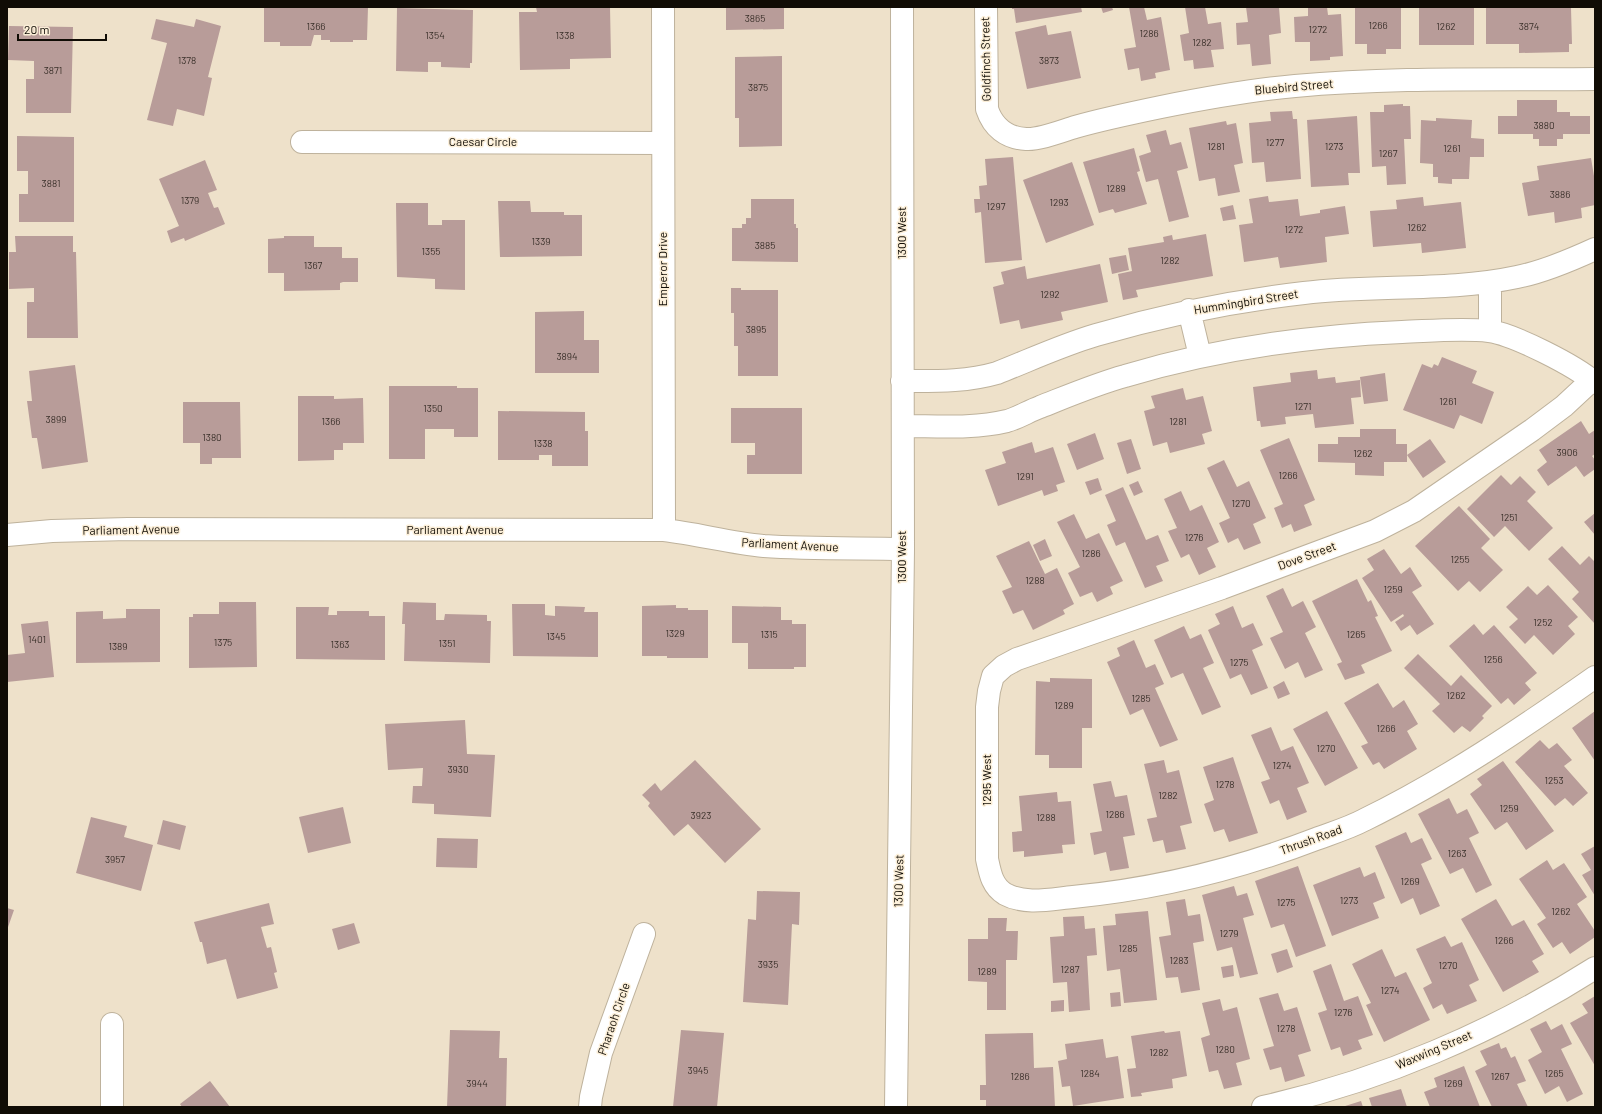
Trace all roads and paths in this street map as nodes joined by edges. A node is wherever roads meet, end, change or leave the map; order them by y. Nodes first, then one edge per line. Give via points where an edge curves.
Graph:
1 (663, 7) edge
2 (902, 7) edge
3 (986, 7) edge
4 (1595, 79) edge
5 (1000, 131) joint
6 (302, 142) dead end
7 (663, 143) junction
8 (1595, 249) edge
9 (1490, 282) junction
10 (1189, 310) junction
11 (1490, 331) junction
12 (1200, 356) junction
13 (902, 381) junction
14 (1593, 381) edge
15 (903, 426) junction
16 (664, 530) junction
17 (7, 535) edge
18 (903, 549) junction
19 (993, 676) joint
20 (1595, 677) edge
21 (994, 885) joint
22 (644, 934) dead end
23 (1595, 968) edge
24 (112, 1024) dead end
25 (112, 1107) edge
26 (590, 1107) edge
27 (896, 1107) edge
28 (1263, 1107) edge

1 - 7 street, Emperor Drive
2 - 13 street, 1300 West
3 - 5 street, Goldfinch Street via 987,109 992,122
4 - 5 street, Bluebird Street via 1406,81 1297,86 1223,95 1150,109 1027,140
6 - 7 street, Caesar Circle
7 - 16 street, Emperor Drive
8 - 9 street, Hummingbird Street via 1532,273
9 - 10 street, Hummingbird Street via 1305,293
9 - 11 street
10 - 12 street
10 - 13 street, Hummingbird Street via 1094,336 982,377 965,380
11 - 12 street via 1449,330 1318,337
11 - 14 street via 1532,346
12 - 15 street via 1123,376 1009,420 990,424
13 - 15 street, 1300 West
14 - 19 street, Dove Street via 1532,430 1414,511 1375,531 1222,588 1017,659
15 - 18 street, 1300 West
16 - 17 street, Parliament Avenue via 128,529
16 - 18 street, Parliament Avenue via 765,546
18 - 27 street, 1300 West
19 - 21 street, 1295 West via 987,707 987,859
20 - 21 street, Thrush Road via 1510,736 1428,787 1363,821 1292,848 1207,874 1120,892 1041,900 1018,899
22 - 26 street, Pharaoh Circle via 601,1053
23 - 28 street, Waxwing Street via 1506,1018 1433,1053 1357,1082
24 - 25 street

